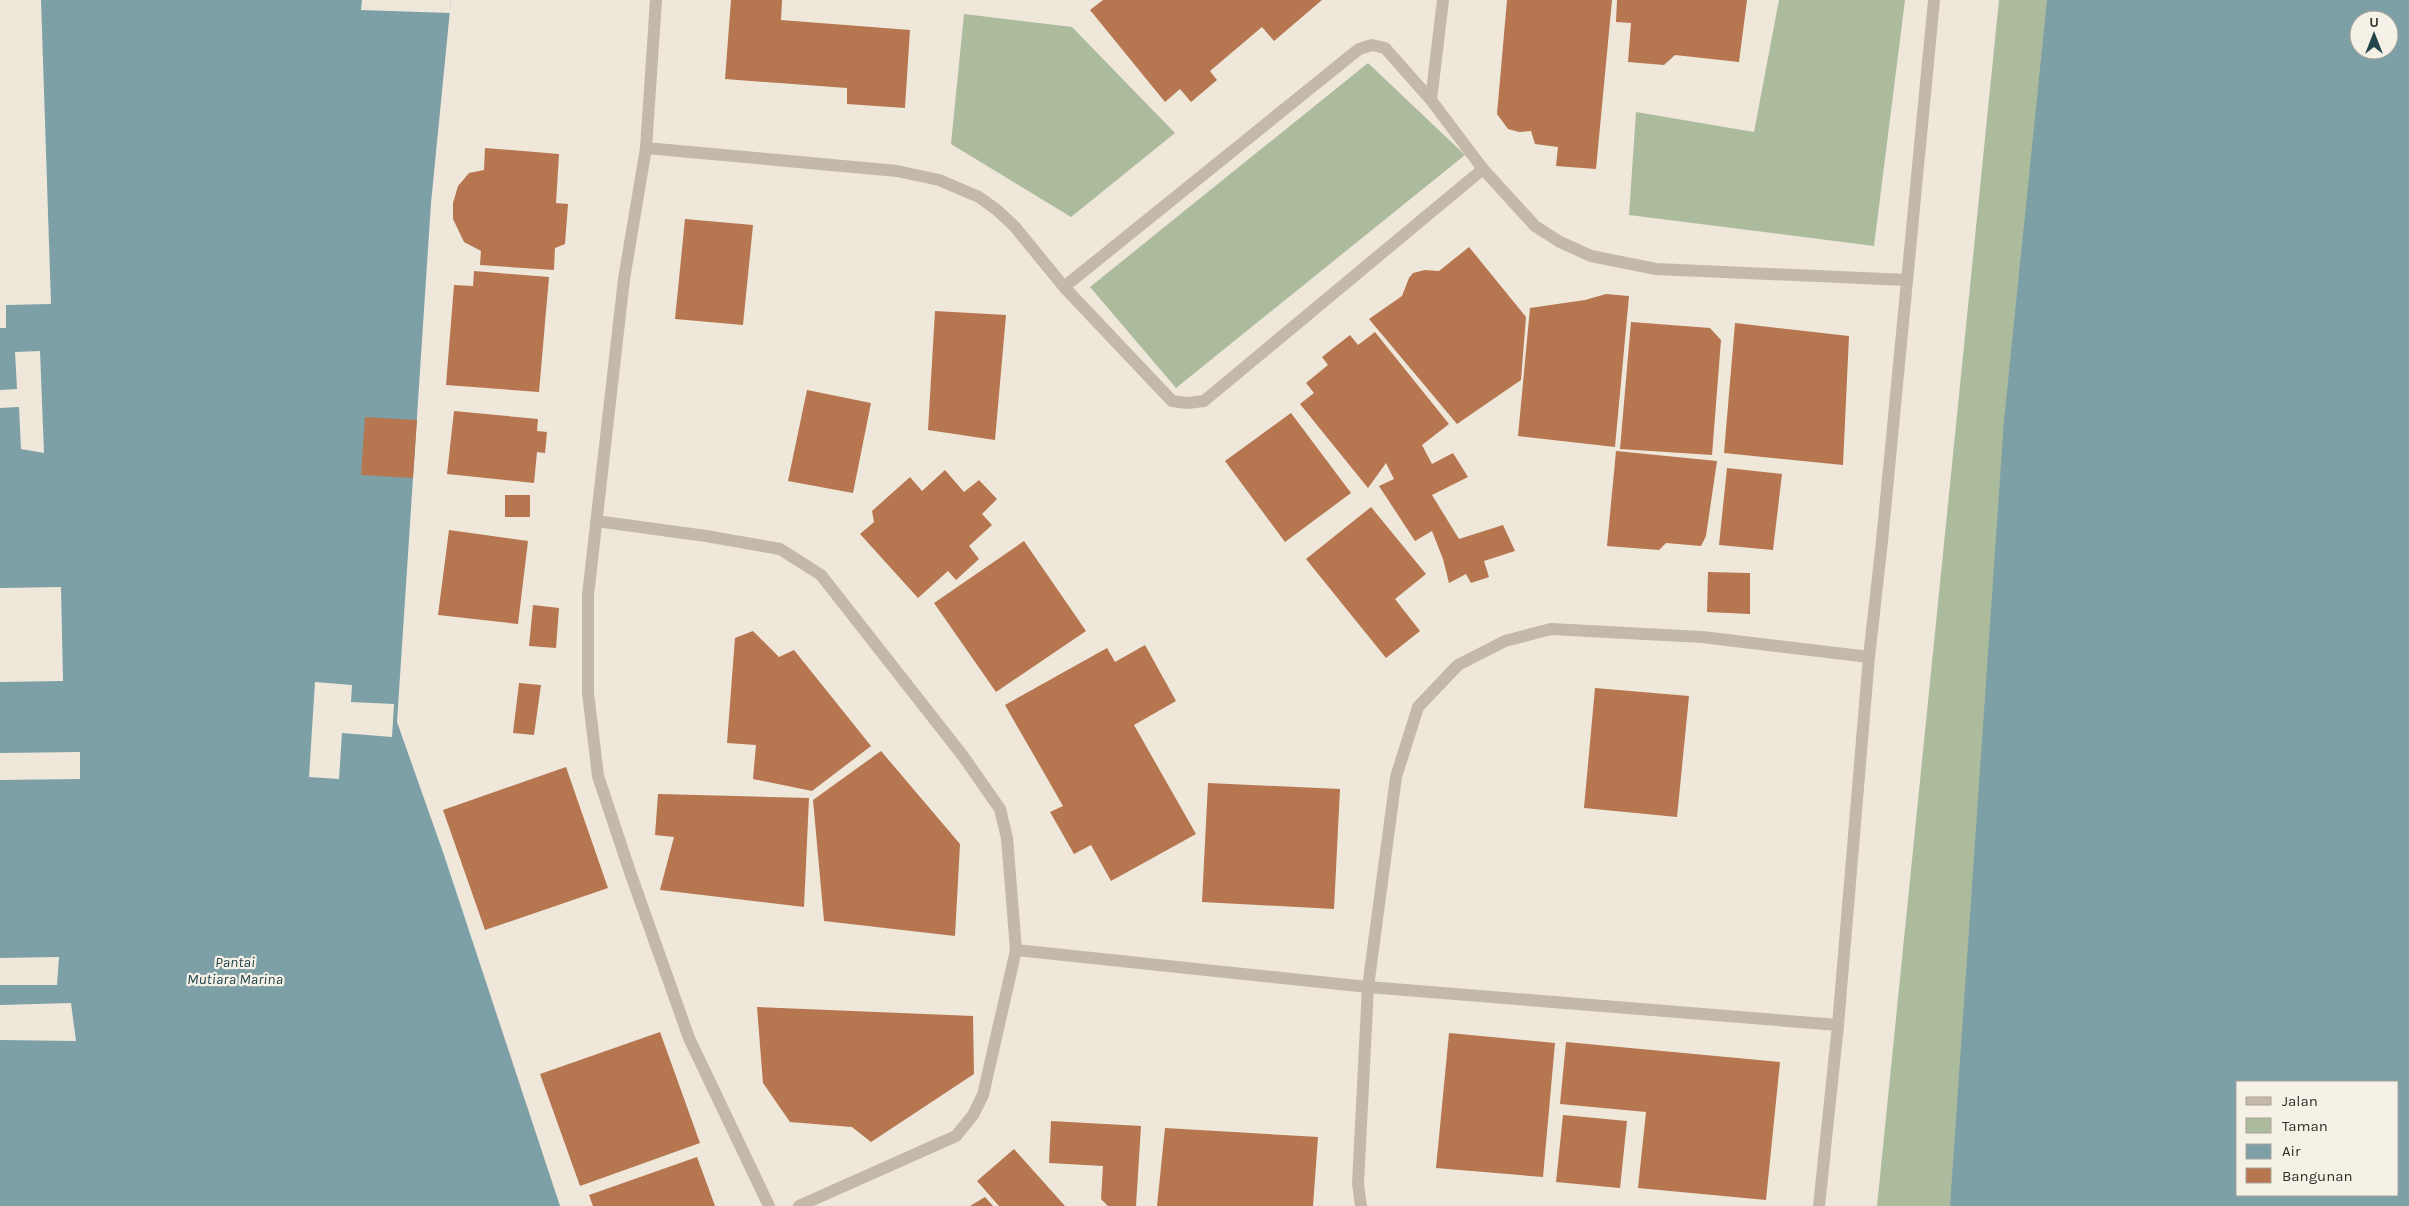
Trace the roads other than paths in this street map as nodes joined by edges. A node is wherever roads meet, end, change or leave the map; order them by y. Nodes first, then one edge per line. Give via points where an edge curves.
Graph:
1 (656, 0) edge
2 (1443, 0) edge
3 (1934, 0) edge
4 (1431, 100) junction
5 (646, 148) junction
6 (1483, 169) junction
7 (1907, 280) junction
8 (1064, 287) junction
9 (596, 521) junction
10 (1869, 657) junction
11 (1016, 950) junction
12 (1368, 987) junction
13 (1838, 1026) junction
14 (769, 1206) edge
15 (799, 1206) edge
16 (1361, 1206) edge
17 (1819, 1206) edge

1 - 5 street
2 - 4 street
3 - 7 street
4 - 6 street
4 - 8 street via 1385,48 1359,49
5 - 8 street via 897,171 939,180 979,197 997,210
5 - 9 street via 624,280
6 - 7 street via 1535,226 1591,256 1656,269
6 - 8 street via 1204,400 1187,403 1172,400
7 - 10 street
9 - 11 street via 780,549 821,575 963,756 1000,809 1007,838
9 - 14 street via 588,595 588,693 598,776 689,1038
10 - 12 street via 1702,637 1551,629 1505,641 1458,665 1418,707 1396,777
10 - 13 street
11 - 12 street
11 - 15 street via 983,1095 973,1116 956,1136
12 - 13 street
12 - 16 street via 1358,1184
13 - 17 street

